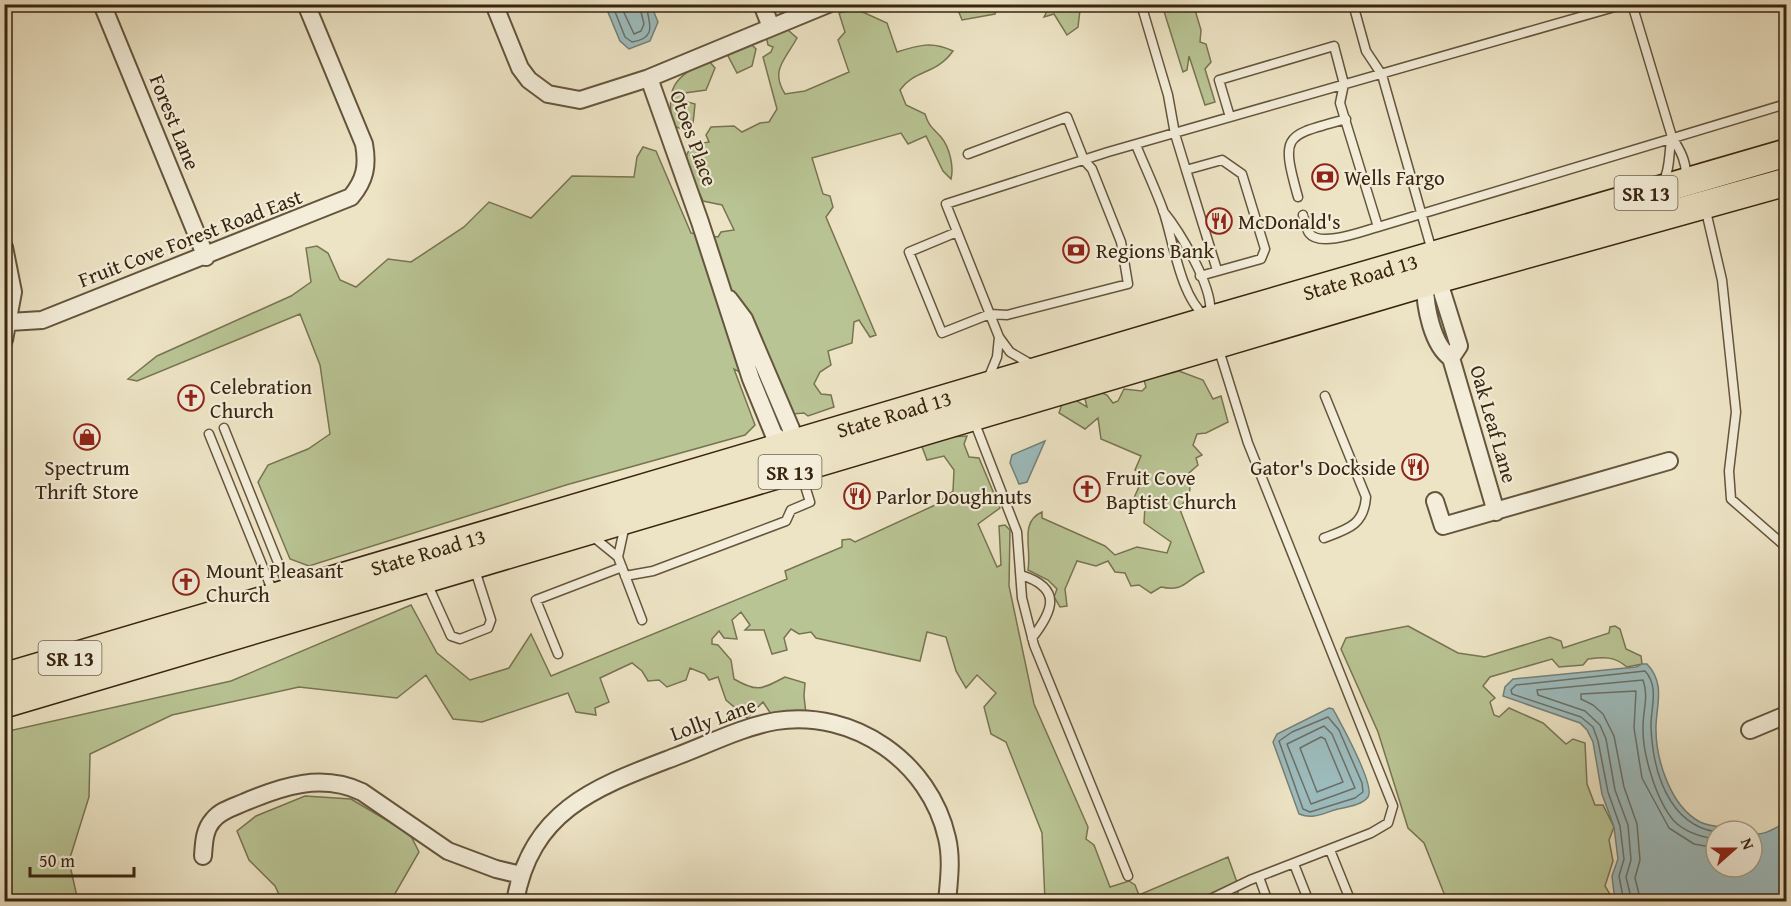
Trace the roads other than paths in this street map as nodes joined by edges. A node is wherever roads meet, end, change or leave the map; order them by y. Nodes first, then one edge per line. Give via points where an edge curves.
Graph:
1 (102, 4) edge
2 (306, 4) edge
3 (494, 4) edge
4 (762, 4) edge
5 (828, 4) edge
6 (1141, 4) edge
7 (1353, 4) edge
8 (1625, 4) edge
9 (1632, 4) edge
10 (771, 27) junction
11 (1382, 75) junction
12 (649, 78) junction
13 (1344, 84) junction
14 (1786, 104) edge
15 (1230, 117) junction
16 (1346, 119) junction
17 (1175, 134) junction
18 (1672, 137) junction
19 (1136, 145) junction
20 (1786, 153) edge
21 (968, 154) dead end
22 (1084, 160) junction
23 (1186, 170) junction
24 (1686, 181) junction
25 (1786, 182) edge
26 (1659, 189) junction
27 (1298, 197) dead end
28 (1704, 204) junction
29 (1163, 211) junction
30 (1423, 213) junction
31 (1304, 214) dead end
32 (1656, 217) junction
33 (1378, 227) junction
34 (957, 232) junction
35 (4, 247) edge
36 (206, 257) junction
37 (1217, 270) junction
38 (1432, 273) junction
39 (1200, 276) junction
40 (990, 314) junction
41 (9, 322) junction
42 (1213, 332) junction
43 (999, 337) junction
44 (4, 340) edge
45 (1042, 370) junction
46 (984, 387) junction
47 (1325, 396) dead end
48 (972, 418) junction
49 (225, 428) dead end
50 (209, 434) dead end
51 (794, 458) junction
52 (1669, 461) dead end
53 (1435, 501) dead end
54 (568, 510) junction
55 (1496, 512) junction
56 (627, 520) junction
57 (588, 532) junction
58 (1324, 538) dead end
59 (460, 542) junction
60 (1786, 547) edge
61 (618, 557) junction
62 (476, 565) junction
63 (623, 572) junction
64 (1021, 575) junction
65 (426, 580) junction
66 (387, 591) junction
67 (282, 595) junction
68 (642, 620) dead end
69 (1032, 638) junction
70 (558, 654) dead end
71 (8, 684) edge
72 (1786, 716) edge
73 (1750, 729) dead end
74 (1330, 850) junction
75 (203, 856) dead end
76 (1294, 864) junction
77 (521, 875) junction
78 (1128, 876) dead end
79 (1259, 877) junction
80 (515, 902) edge
81 (947, 902) edge
82 (1204, 902) edge
83 (1268, 902) edge
84 (1309, 902) edge
85 (1351, 902) edge

1 - 36 street, Forest Lane
2 - 36 street, Fruit Cove Forest Road East via 364,144 367,166 360,186 347,201
3 - 12 street via 520,68 548,94 580,100
4 - 10 street
5 - 10 street, Otoes Place
6 - 17 lane via 1168,95
7 - 11 lane via 1366,51
8 - 11 lane
9 - 18 lane
10 - 12 street, Otoes Place
11 - 13 lane
11 - 30 lane
12 - 51 street, Otoes Place via 751,380 774,435
13 - 15 lane
13 - 15 lane via 1334,46 1219,80
13 - 16 lane via 1340,103
14 - 18 lane
15 - 17 lane
16 - 27 lane via 1304,131 1288,144 1288,161
16 - 33 lane
17 - 19 lane
17 - 23 lane
18 - 24 lane via 1680,148
18 - 26 lane via 1669,172
18 - 30 lane
19 - 22 lane
19 - 29 lane
20 - 24 main road, State Road 13 / SR 13
21 - 22 lane via 1067,117
22 - 34 lane via 946,204
22 - 40 lane via 1092,169 1121,242 1128,284 1007,315
23 - 37 lane
23 - 37 lane via 1222,160 1242,174 1247,186 1265,249 1261,259
24 - 26 main road, State Road 13 / SR 13
24 - 32 main road via 1676,199
25 - 28 main road, State Road 13 / SR 13
26 - 38 main road, State Road 13 / SR 13
28 - 32 main road, State Road 13 / SR 13
28 - 60 lane via 1722,280 1736,412 1729,471 1731,499
29 - 39 lane via 1177,228
29 - 42 lane via 1196,309
30 - 33 lane
30 - 38 lane
31 - 33 lane via 1309,233 1316,238 1331,239
32 - 38 main road, State Road 13 / SR 13
34 - 40 lane
34 - 40 lane via 909,252 913,262 942,333
35 - 41 street via 12,284
36 - 41 street, Fruit Cove Forest Road East via 42,320
37 - 39 lane
38 - 42 main road, State Road 13 / SR 13
38 - 55 street, Oak Leaf Lane via 1425,299 1441,351 1451,358
39 - 42 lane via 1212,305
40 - 43 lane
41 - 44 street
42 - 45 main road, State Road 13 / SR 13
42 - 48 main road, State Road 13 / SR 13
42 - 74 lane via 1248,443 1393,806 1388,823
43 - 45 lane via 1010,352
43 - 46 lane via 994,370
45 - 46 main road, State Road 13 / SR 13
46 - 51 main road, State Road 13 / SR 13
47 - 58 lane via 1366,496 1360,519
48 - 51 main road, State Road 13 / SR 13
48 - 64 lane via 1017,532
49 - 67 lane
50 - 67 lane
51 - 54 main road, State Road 13 / SR 13
51 - 56 main road, State Road 13 / SR 13
51 - 63 lane via 810,502 791,510 786,521 653,571
52 - 55 street
53 - 55 street via 1443,526
54 - 59 main road, State Road 13 / SR 13
54 - 62 main road via 492,547
56 - 57 main road, State Road 13 / SR 13
56 - 61 lane
57 - 61 lane
57 - 62 main road, State Road 13 / SR 13
59 - 66 main road via 454,558 428,566
59 - 67 main road, State Road 13 / SR 13
61 - 63 lane
62 - 65 main road, State Road 13 / SR 13
62 - 65 lane via 491,620 488,628 460,639 451,636
63 - 68 lane
63 - 70 lane via 536,600
64 - 69 lane
64 - 69 lane via 1039,581 1051,608
65 - 66 main road, State Road 13 / SR 13
66 - 71 main road, State Road 13 / SR 13
67 - 71 main road, State Road 13 / SR 13
69 - 78 lane
72 - 73 street
74 - 76 lane
74 - 85 lane
75 - 77 street via 207,831 222,812 285,786 328,782 362,792 448,851
76 - 79 lane
76 - 84 lane
77 - 80 street, Lolly Lane
77 - 81 street, Lolly Lane via 547,828 576,800 599,787 755,726 799,720 863,733 916,774 936,806 948,840
79 - 82 lane
79 - 83 lane

